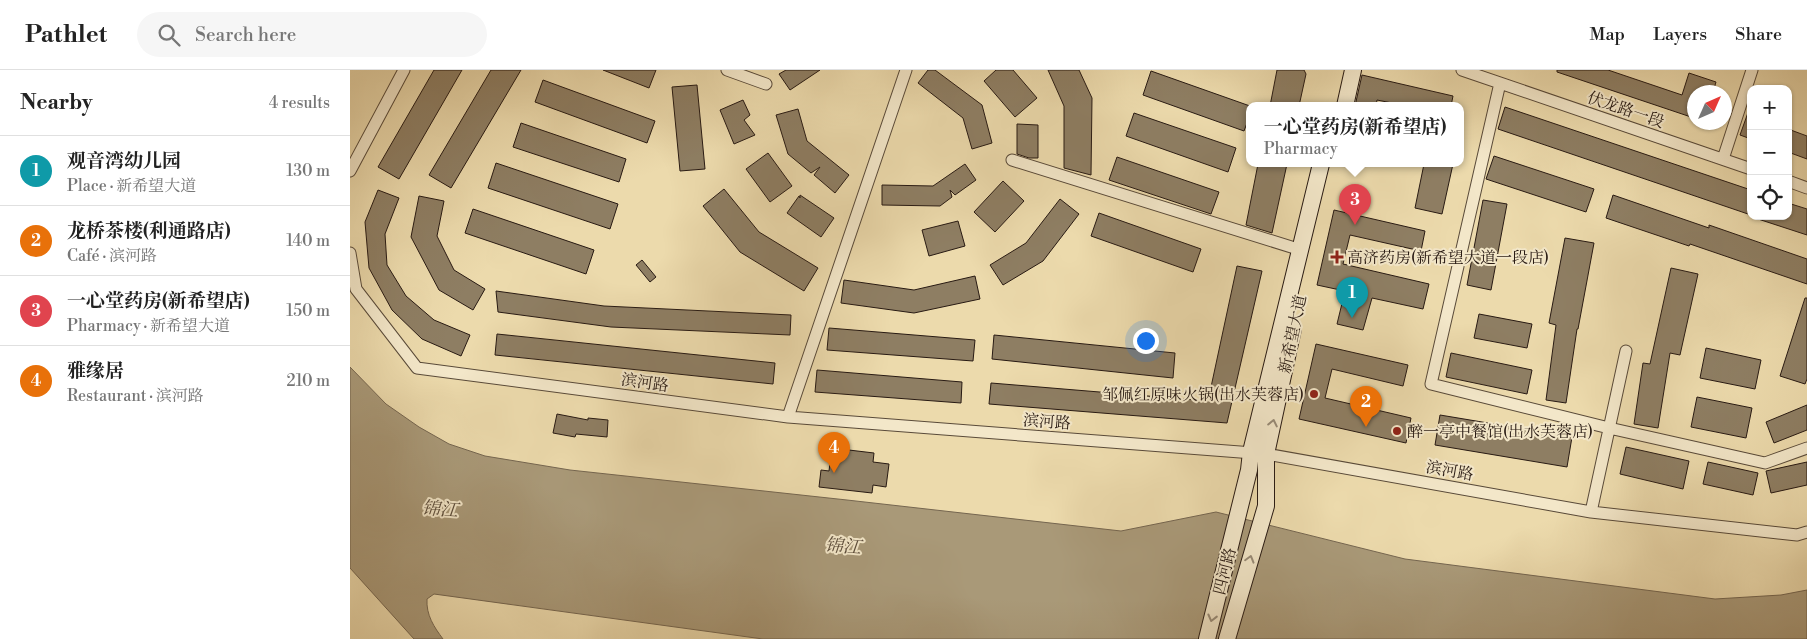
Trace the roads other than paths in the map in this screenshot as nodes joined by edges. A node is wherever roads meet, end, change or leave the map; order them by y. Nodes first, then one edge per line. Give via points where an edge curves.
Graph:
1 (404, 70) edge
2 (727, 70) edge
3 (906, 70) edge
4 (1343, 70) edge
5 (1354, 70) edge
6 (1462, 70) edge
7 (1752, 70) edge
8 (1500, 83) junction
9 (766, 84) dead end
10 (1335, 102) edge
11 (1346, 102) edge
12 (1723, 159) junction
13 (1012, 160) dead end
14 (1320, 167) edge
15 (1330, 167) edge
16 (1747, 167) edge
17 (350, 171) edge
18 (1792, 182) edge
19 (1807, 188) edge
20 (1301, 250) junction
21 (350, 253) edge
22 (1626, 351) dead end
23 (788, 417) junction
24 (1609, 428) junction
25 (1807, 448) edge
26 (1259, 453) junction
27 (1266, 506) joint
28 (1591, 512) junction
29 (1807, 532) edge
30 (1207, 639) edge
31 (1227, 639) edge

1 - 17 street
2 - 9 street
3 - 23 street
4 - 10 street
5 - 11 street
6 - 8 street, 伏龙路一段
7 - 12 street
8 - 12 street, 伏龙路一段
8 - 24 street via 1431,384
12 - 16 street, 伏龙路一段
13 - 20 street
14 - 20 street
26 -> 15 street, 新希望大道
18 - 19 street
20 - 26 street
21 - 23 street, 滨河路 via 356,289 417,368
22 - 24 street
23 - 26 street, 滨河路
24 - 25 street via 1765,463
24 - 28 street
26 - 27 street, 新希望大道
26 - 28 street, 滨河路
26 -> 30 street, 四河路 via 1250,470
31 -> 27 street, 四河路
28 - 29 street, 滨河路 via 1797,535

